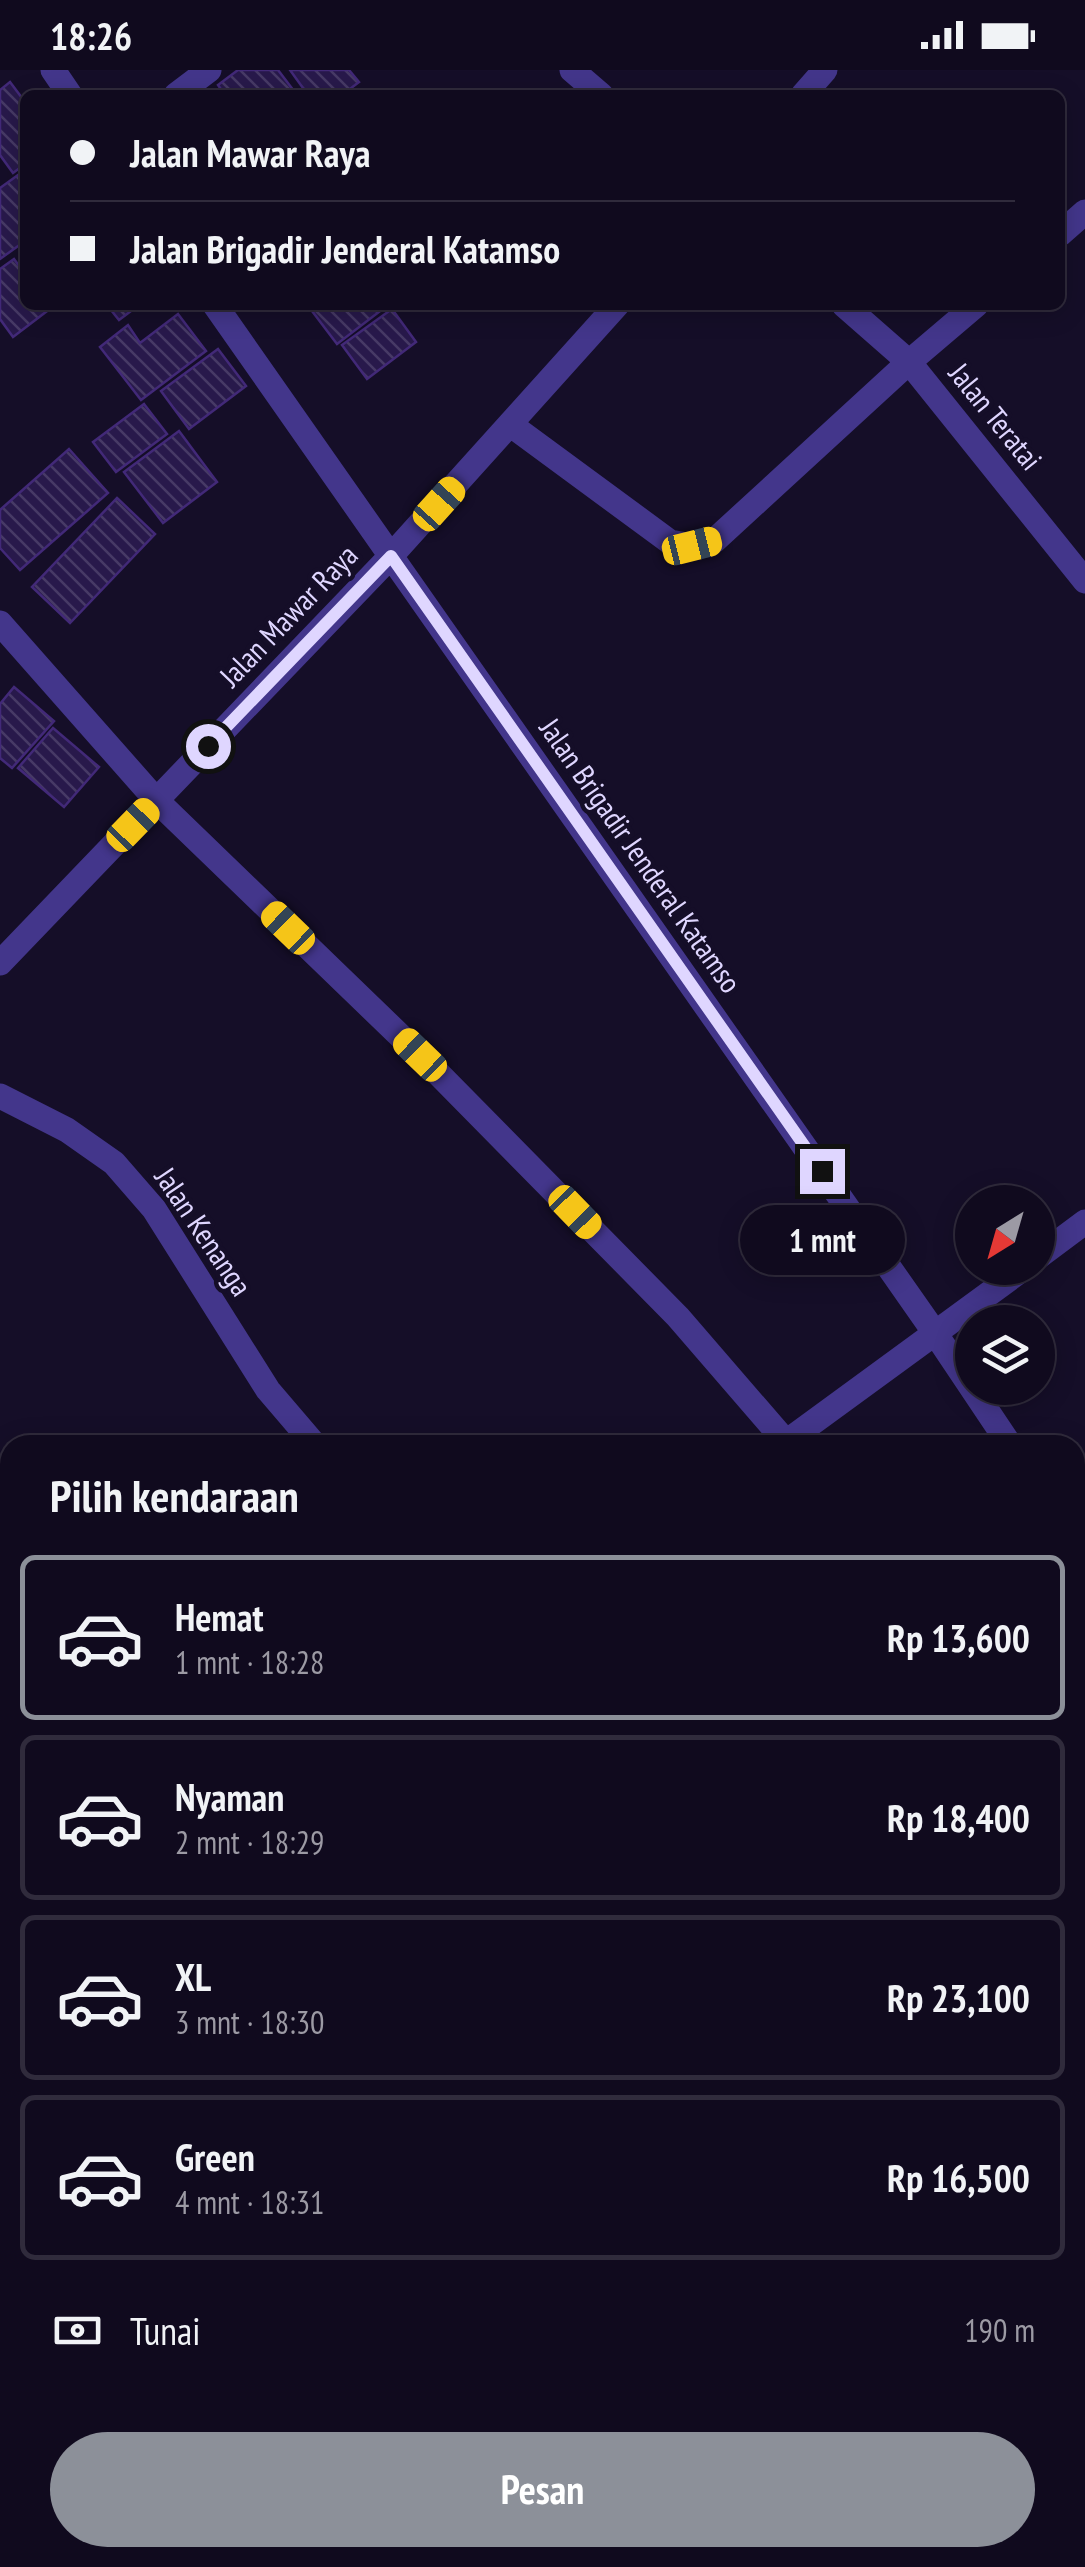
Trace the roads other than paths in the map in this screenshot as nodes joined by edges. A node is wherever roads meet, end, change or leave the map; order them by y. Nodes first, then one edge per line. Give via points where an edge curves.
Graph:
1 (209, 70) edge
2 (572, 70) edge
3 (825, 70) edge
4 (183, 90) edge
5 (595, 90) edge
6 (807, 90) edge
7 (1085, 212) edge
8 (1065, 230) edge
9 (219, 310) edge
10 (613, 310) edge
11 (850, 310) edge
12 (970, 310) edge
13 (909, 362) junction
14 (511, 424) junction
15 (391, 556) junction
16 (1085, 582) edge
17 (0, 623) edge
18 (156, 801) junction
19 (0, 964) edge
20 (0, 1096) edge
21 (1085, 1222) edge
22 (1055, 1245) edge
23 (1001, 1285) edge
24 (935, 1333) junction
25 (306, 1435) edge
26 (776, 1435) edge
27 (796, 1435) edge
28 (1003, 1435) edge

1 - 4 street
2 - 5 street
3 - 6 street
7 - 8 street
9 - 15 street, Jalan Brigadir Jenderal Katamso
10 - 14 street, Jalan Mawar Raya
11 - 13 street, Jalan Teratai
12 - 13 street
13 - 14 street via 714,540 692,546 670,542
13 - 16 street, Jalan Teratai
14 - 15 street, Jalan Mawar Raya
15 - 18 street, Jalan Mawar Raya
15 - 24 street, Jalan Brigadir Jenderal Katamso
17 - 18 street
18 - 19 street, Jalan Mawar Raya
18 - 26 street via 678,1317
20 - 25 street, Jalan Kenanga via 114,1163 154,1209 268,1390
21 - 22 street
23 - 24 street
24 - 27 street
24 - 28 street, Jalan Brigadir Jenderal Katamso

